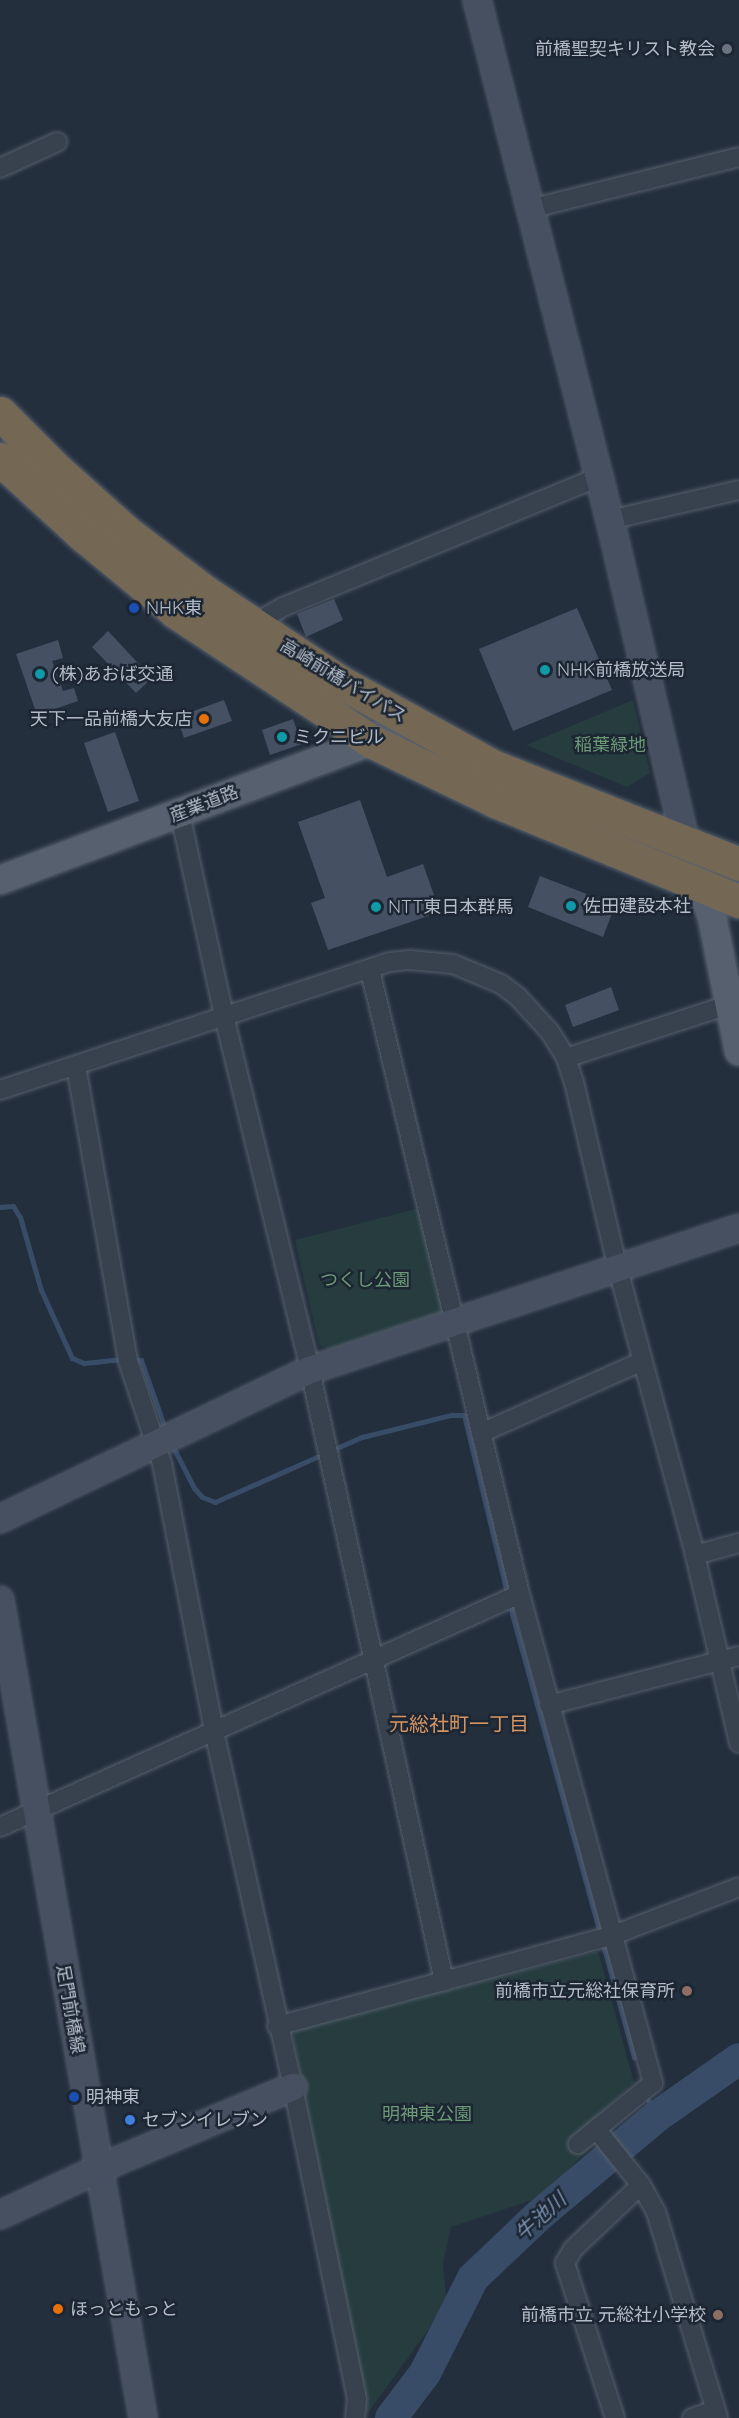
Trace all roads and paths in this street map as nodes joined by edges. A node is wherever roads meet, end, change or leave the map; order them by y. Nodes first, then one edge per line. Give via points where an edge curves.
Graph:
1 (477, 0) edge
2 (57, 142) dead end
3 (739, 157) edge
4 (0, 168) edge
5 (529, 209) junction
6 (0, 413) edge
7 (0, 459) edge
8 (598, 477) junction
9 (739, 490) edge
10 (610, 520) junction
11 (258, 629) junction
12 (403, 718) junction
13 (371, 741) junction
14 (180, 814) junction
15 (687, 843) junction
16 (739, 864) edge
17 (0, 880) edge
18 (702, 886) junction
19 (739, 901) edge
20 (370, 970) junction
21 (728, 1005) junction
22 (224, 1016) junction
23 (739, 1051) edge
24 (566, 1058) junction
25 (76, 1066) junction
26 (0, 1090) edge
27 (739, 1228) edge
28 (618, 1269) junction
29 (455, 1323) junction
30 (644, 1361) junction
31 (310, 1370) junction
32 (481, 1433) junction
33 (157, 1445) junction
34 (0, 1519) edge
35 (739, 1543) edge
36 (695, 1555) junction
37 (520, 1594) junction
38 (0, 1600) edge
39 (739, 1656) edge
40 (373, 1659) junction
41 (718, 1661) junction
42 (549, 1705) junction
43 (214, 1731) junction
44 (739, 1743) edge
45 (36, 1811) junction
46 (0, 1827) edge
47 (739, 1887) edge
48 (612, 1936) junction
49 (444, 1981) junction
50 (278, 2026) junction
51 (293, 2087) junction
52 (599, 2134) junction
53 (578, 2144) dead end
54 (98, 2169) junction
55 (641, 2185) junction
56 (0, 2215) edge
57 (717, 2414) edge
58 (143, 2418) edge
59 (355, 2418) edge
60 (615, 2418) edge
61 (692, 2418) edge

1 - 5 street
2 - 4 street
3 - 5 street
5 - 8 street
6 - 11 highway, 高崎前橋バイパス via 125,531
7 - 13 highway, 高崎前橋バイパス via 82,535 176,612
8 - 10 street
8 - 11 street via 284,607 269,615
9 - 10 street
10 - 15 street
11 - 12 highway, 高崎前橋バイパス
12 - 13 main road, 産業道路
12 - 15 highway, 高崎前橋バイパス via 492,766
13 - 14 main road, 産業道路
13 - 18 highway, 高崎前橋バイパス via 495,801
14 - 17 main road, 産業道路
14 - 22 street
15 - 16 highway, 高崎前橋バイパス
15 - 18 main road
18 - 19 highway, 高崎前橋バイパス
18 - 21 main road
20 - 22 street
20 - 24 street via 410,960 453,964 477,972 501,984 530,1009
20 - 29 street
21 - 23 main road
21 - 24 street
22 - 25 street
22 - 31 street
24 - 28 street
25 - 26 street
25 - 33 street via 128,1361
27 - 28 street
28 - 29 street
28 - 30 street
29 - 31 street
29 - 32 street
30 - 32 street
30 - 36 street
31 - 33 street
31 - 40 street
32 - 37 street
33 - 34 street
33 - 43 street
35 - 36 street
36 - 41 street
37 - 40 street
37 - 42 street
38 - 45 street, 足門前橋線
39 - 41 street
40 - 43 street
40 - 49 street
41 - 42 street
41 - 44 street
42 - 48 street
43 - 45 street
43 - 50 street
45 - 46 street
45 - 54 street, 足門前橋線
47 - 48 street
48 - 49 street
48 - 52 street via 653,2083
49 - 50 street
50 - 51 street
51 - 54 street
51 - 59 street via 357,2399
52 - 53 street
52 - 55 street
54 - 56 street
54 - 58 street, 足門前橋線
55 - 57 street via 656,2212
55 - 60 street via 573,2248 565,2263
57 - 61 street

